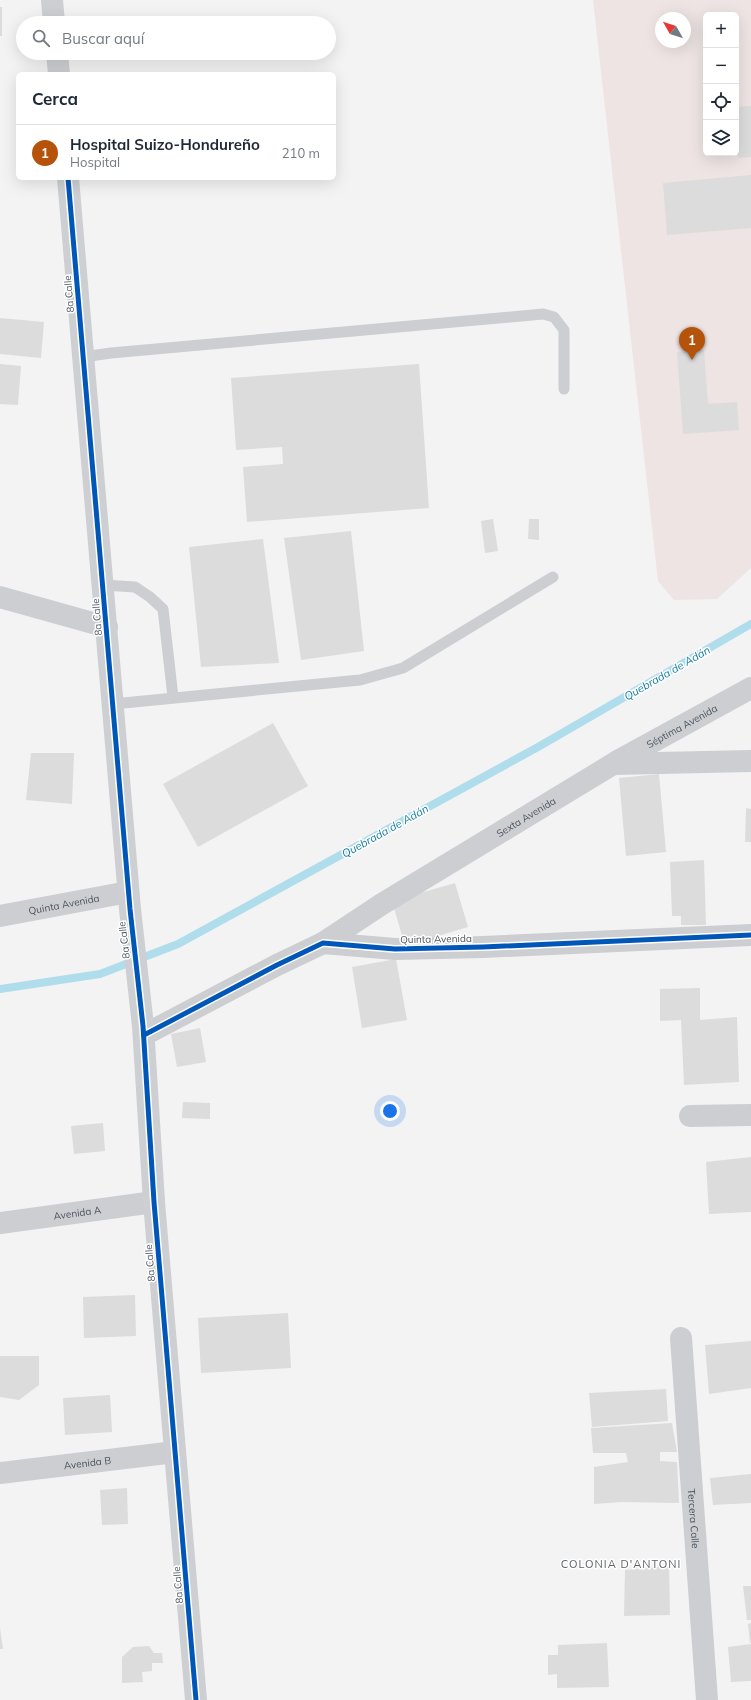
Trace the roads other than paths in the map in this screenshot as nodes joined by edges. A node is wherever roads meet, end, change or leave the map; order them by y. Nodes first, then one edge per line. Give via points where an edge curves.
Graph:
1 (52, 0) edge
2 (53, 16) edge
3 (57, 60) edge
4 (58, 72) edge
5 (68, 180) edge
6 (83, 357) junction
7 (564, 389) dead end
8 (553, 577) dead end
9 (103, 585) junction
10 (0, 597) edge
11 (107, 627) junction
12 (751, 688) edge
13 (173, 697) junction
14 (113, 704) junction
15 (751, 761) edge
16 (613, 764) junction
17 (129, 900) junction
18 (0, 916) edge
19 (751, 934) edge
20 (323, 943) junction
21 (144, 1031) junction
22 (751, 1115) edge
23 (690, 1116) dead end
24 (154, 1202) junction
25 (0, 1223) edge
26 (681, 1338) dead end
27 (175, 1452) junction
28 (0, 1473) edge
29 (196, 1700) edge
30 (707, 1700) edge

1 - 2 street
3 - 4 street
5 - 6 street, 8a Calle
6 - 7 lane via 543,314 554,317 564,330
6 - 9 street, 8a Calle
8 - 13 lane via 403,668 360,680
9 - 11 street, 8a Calle
9 - 13 lane via 135,587 163,609
10 - 11 street
11 - 14 street, 8a Calle
12 - 16 street, Séptima Avenida
13 - 14 lane
14 - 17 street, 8a Calle
15 - 16 street, Sexta Avenida
16 - 20 street, Sexta Avenida via 382,904
17 - 18 street, Quinta Avenida
17 - 21 street, 8a Calle
19 - 20 street, Quinta Avenida via 395,949
20 - 21 street
21 - 24 street, 8a Calle
22 - 23 street
24 - 25 street, Avenida A
24 - 27 street, 8a Calle
26 - 30 street, Tercera Calle
27 - 28 street, Avenida B
27 - 29 street, 8a Calle

